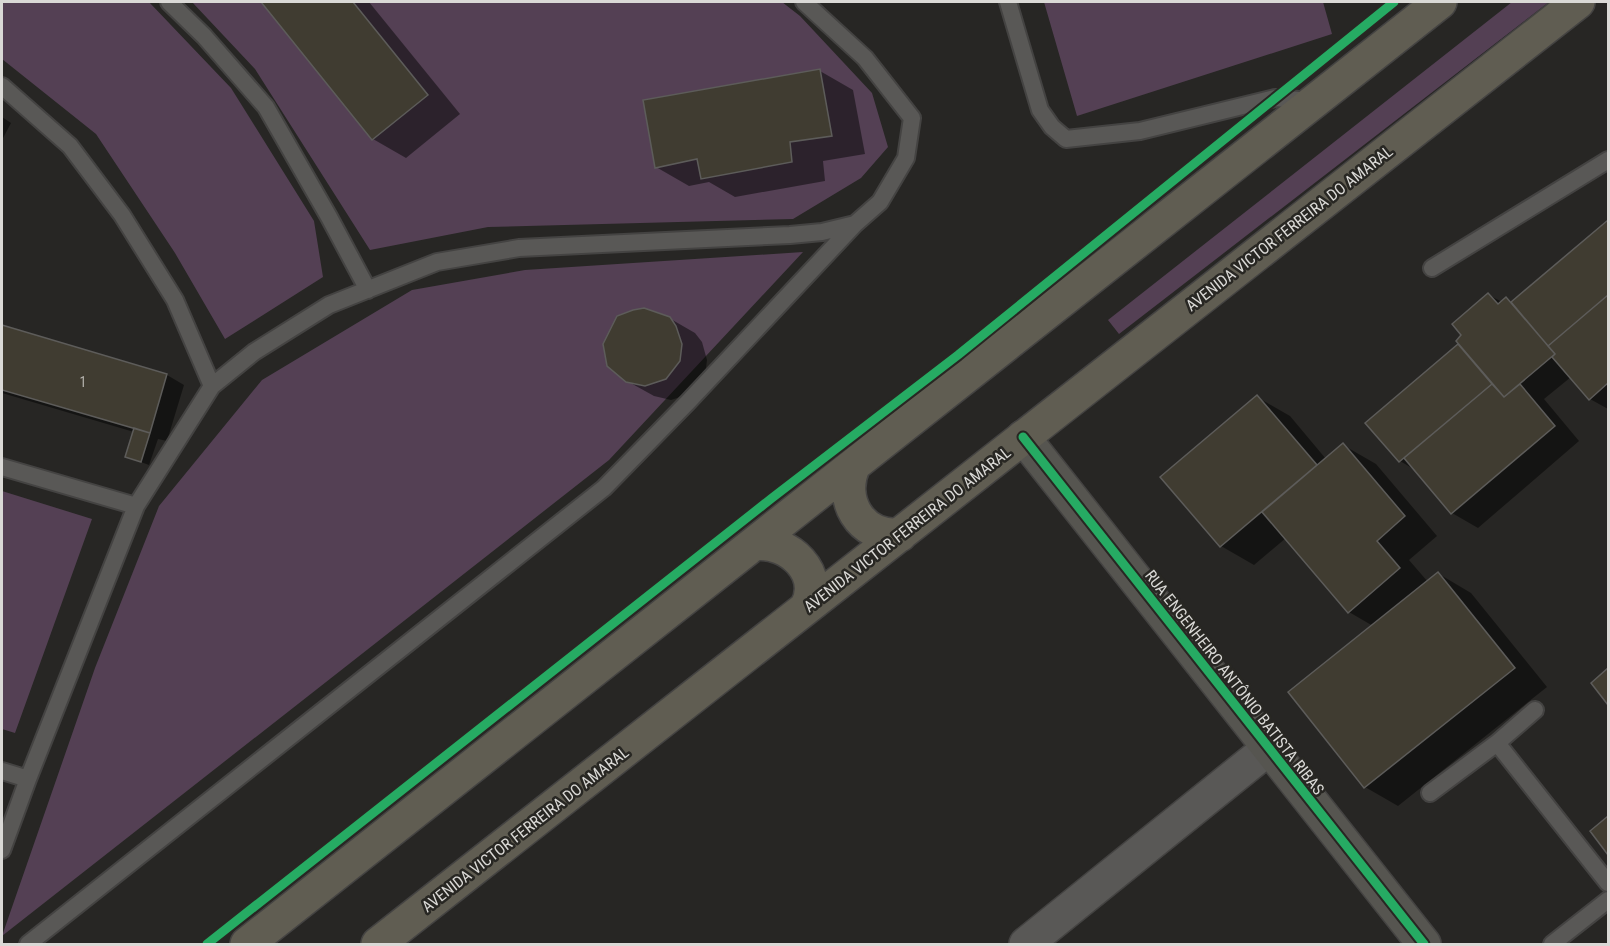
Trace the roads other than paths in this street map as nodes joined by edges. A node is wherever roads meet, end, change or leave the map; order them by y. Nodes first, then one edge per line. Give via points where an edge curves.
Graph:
1 (169, 2) edge
2 (804, 2) edge
3 (1008, 2) edge
4 (1440, 2) edge
5 (1578, 2) edge
6 (2, 86) edge
7 (1314, 101) junction
8 (1608, 160) edge
9 (855, 224) junction
10 (1432, 268) dead end
11 (368, 290) junction
12 (212, 386) junction
13 (1023, 437) junction
14 (854, 465) junction
15 (2, 467) edge
16 (136, 506) junction
17 (900, 535) junction
18 (754, 544) junction
19 (806, 608) junction
20 (1535, 710) dead end
21 (1497, 743) junction
22 (1269, 748) junction
23 (2, 771) edge
24 (27, 779) junction
25 (1430, 793) dead end
26 (2, 850) edge
27 (1608, 883) edge
28 (1608, 900) edge
29 (28, 945) edge
30 (247, 945) edge
31 (378, 945) edge
32 (1026, 945) edge
33 (1424, 945) edge
34 (1552, 945) edge

1 - 11 lane via 266,107
2 - 9 lane via 865,58 912,118 906,158 880,202
3 - 7 lane via 1040,110 1066,139 1140,130 1275,98
4 - 7 highway
5 - 13 highway, AVENIDA VICTOR FERREIRA DO AMARAL
6 - 12 lane via 70,146 122,215 175,300
7 - 14 highway
8 - 10 lane
9 - 11 lane via 790,235 519,248 437,262
9 - 29 lane via 604,488
11 - 12 lane via 329,305 254,352
12 - 16 lane
13 - 17 highway, AVENIDA VICTOR FERREIRA DO AMARAL
13 - 22 street, RUA ENGENHEIRO ANTÔNIO BATISTA RIBAS
14 - 17 highway via 848,490 855,514 874,531
14 - 18 highway
15 - 16 lane
16 - 24 lane
17 - 19 highway, AVENIDA VICTOR FERREIRA DO AMARAL
18 - 19 highway via 781,546 802,562 810,588
18 - 30 highway
19 - 31 highway, AVENIDA VICTOR FERREIRA DO AMARAL
20 - 21 lane
21 - 25 lane
21 - 27 lane
22 - 32 street
22 - 33 street, RUA ENGENHEIRO ANTÔNIO BATISTA RIBAS
23 - 24 lane
24 - 26 lane
28 - 34 lane

